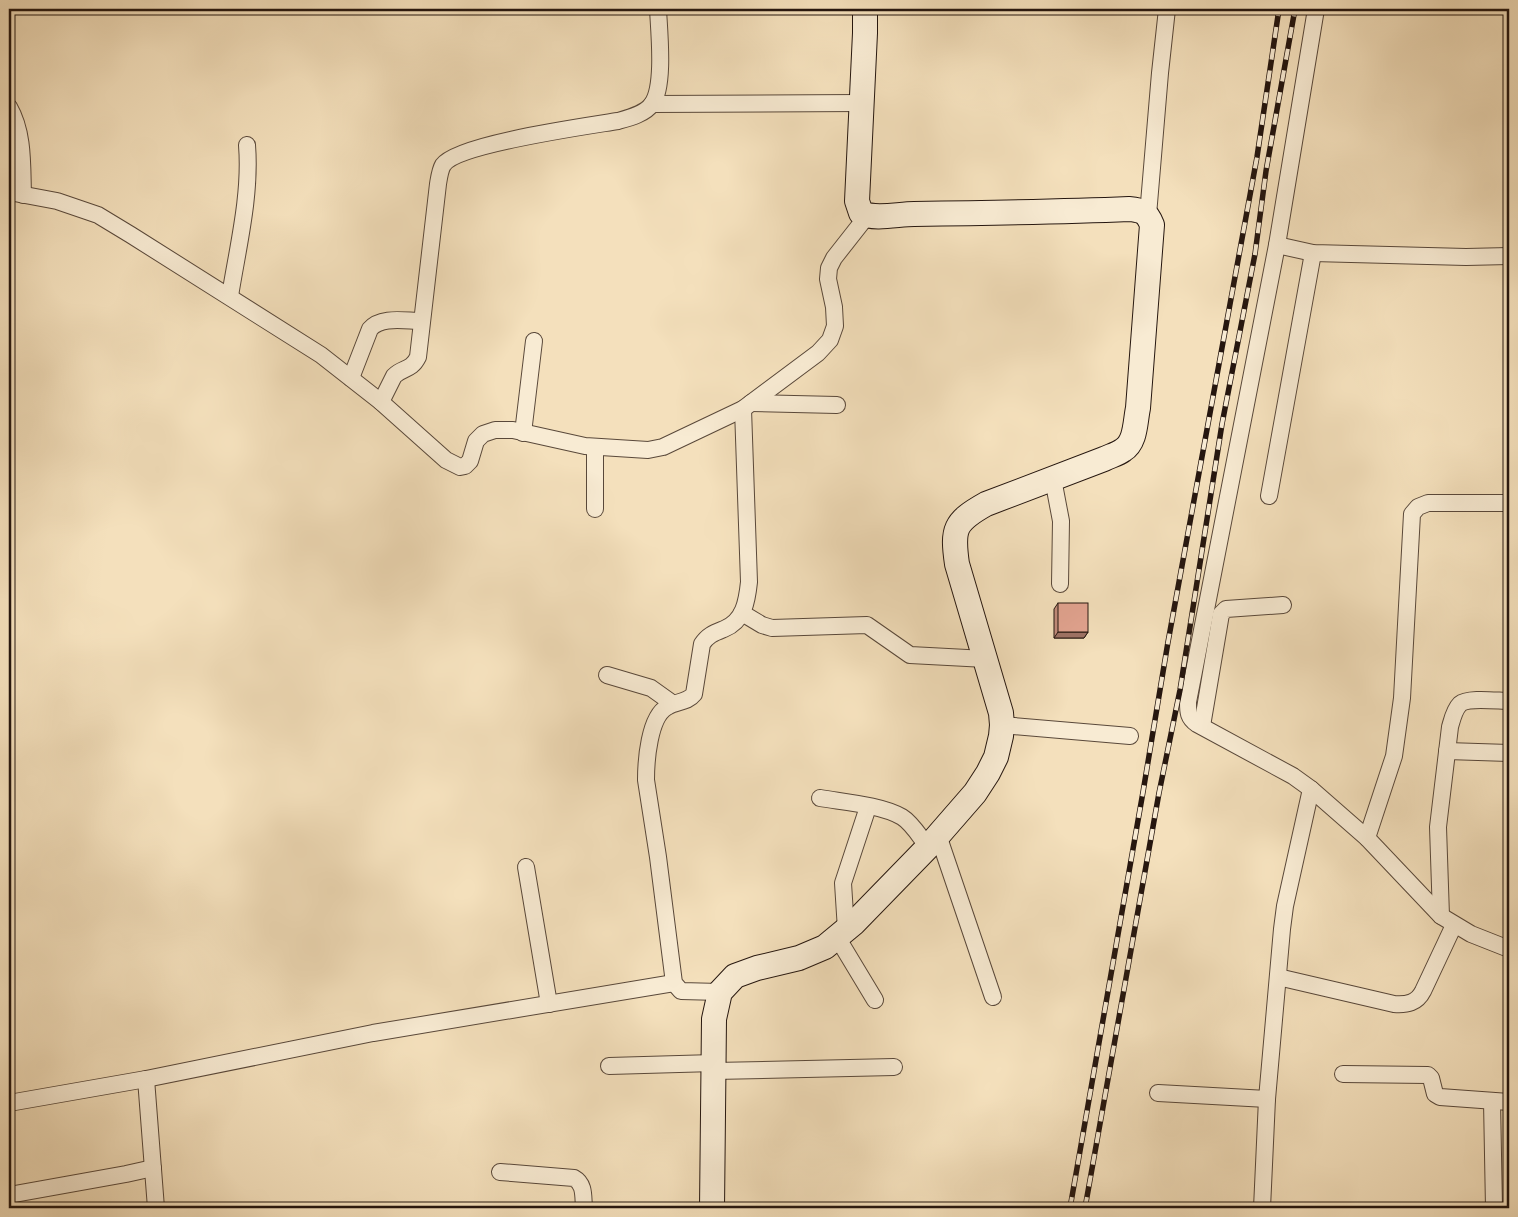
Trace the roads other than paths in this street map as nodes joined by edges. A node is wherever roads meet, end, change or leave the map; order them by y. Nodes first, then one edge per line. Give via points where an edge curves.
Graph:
1 (658, 9) edge
2 (865, 9) edge
3 (1167, 9) edge
4 (1316, 9) edge
5 (862, 103) junction
6 (652, 104) junction
7 (9, 107) edge
8 (248, 145) dead end
9 (16, 194) edge
10 (1148, 215) junction
11 (867, 216) junction
12 (1278, 245) junction
13 (1313, 253) junction
14 (1509, 256) edge
15 (230, 296) junction
16 (421, 321) junction
17 (534, 341) dead end
18 (351, 378) junction
19 (381, 402) junction
20 (837, 405) dead end
21 (747, 406) junction
22 (523, 433) junction
23 (595, 447) junction
24 (1053, 479) junction
25 (1269, 496) dead end
26 (1509, 503) edge
27 (595, 509) dead end
28 (1060, 584) dead end
29 (1282, 605) dead end
30 (742, 613) junction
31 (986, 659) junction
32 (607, 675) dead end
33 (1509, 700) edge
34 (672, 704) junction
35 (1197, 724) junction
36 (1002, 725) junction
37 (1130, 736) dead end
38 (1447, 752) junction
39 (1509, 753) edge
40 (1311, 789) junction
41 (820, 798) dead end
42 (868, 807) junction
43 (1367, 838) junction
44 (933, 841) junction
45 (526, 867) dead end
46 (1448, 920) junction
47 (841, 933) junction
48 (1509, 949) edge
49 (1278, 977) junction
50 (674, 983) junction
51 (720, 992) junction
52 (992, 997) dead end
53 (875, 1000) dead end
54 (550, 1004) junction
55 (609, 1066) dead end
56 (714, 1067) junction
57 (894, 1067) dead end
58 (1343, 1074) dead end
59 (146, 1079) junction
60 (1158, 1093) dead end
61 (1267, 1099) junction
62 (1492, 1101) junction
63 (1509, 1102) edge
64 (9, 1103) edge
65 (153, 1168) junction
66 (500, 1172) dead end
67 (9, 1195) edge
68 (156, 1208) edge
69 (584, 1208) edge
70 (712, 1208) edge
71 (1262, 1208) edge
72 (1494, 1208) edge

1 - 6 street via 660,68
2 - 5 street
3 - 10 street
4 - 12 street
5 - 6 street
5 - 11 street via 857,201 861,213
6 - 16 street via 636,115 618,121 487,145 454,156 443,165
7 - 9 street via 21,146
8 - 15 street via 247,188
9 - 15 street via 57,201 98,215
10 - 11 street via 1141,210 1129,209
10 - 24 street via 1152,225 1133,436 1123,450
11 - 21 street via 829,268 835,326 830,340 818,353
12 - 13 street
12 - 35 street via 1188,702 1188,713
13 - 14 street
13 - 25 street
15 - 18 street
16 - 18 street via 375,323
16 - 19 street via 418,357 410,368 397,372
17 - 22 street
18 - 19 street
19 - 22 street via 446,460 460,467 470,461 476,441 483,434 495,430
20 - 21 street
21 - 23 street via 663,446 648,450
21 - 30 street via 749,582
22 - 23 street
23 - 27 street
24 - 28 street via 1061,522
24 - 31 street via 970,512 957,527 957,564
26 - 43 street via 1428,503 1412,514 1399,728 1394,756
29 - 35 street via 1223,611
30 - 31 street via 772,628 867,625 910,655
30 - 34 street via 731,626 706,637 700,652 694,694 690,699
31 - 36 street
32 - 34 street via 651,688
33 - 38 street via 1468,700 1460,704 1450,727
34 - 50 street via 662,709 654,720 646,780
35 - 40 street
36 - 37 street
36 - 44 street via 996,757 988,772 975,793
38 - 39 street
38 - 46 street via 1438,828
40 - 43 street
40 - 49 street via 1285,906
41 - 42 street
42 - 44 street via 902,817
42 - 47 street via 843,883
43 - 46 street
44 - 47 street
44 - 52 street
45 - 54 street
46 - 48 street via 1471,934
46 - 49 street via 1423,991 1409,1004 1394,1004
47 - 51 street via 824,947 799,958 735,976
47 - 53 street
49 - 61 street
50 - 51 street via 681,990
50 - 54 street
51 - 56 street via 714,1019
54 - 59 street via 373,1033
55 - 56 street
56 - 57 street
56 - 70 street
58 - 62 street via 1428,1075 1440,1097
59 - 64 street
59 - 65 street
60 - 61 street
61 - 71 street
62 - 63 street
62 - 72 street
65 - 67 street
65 - 68 street
66 - 69 street via 574,1178 582,1187

